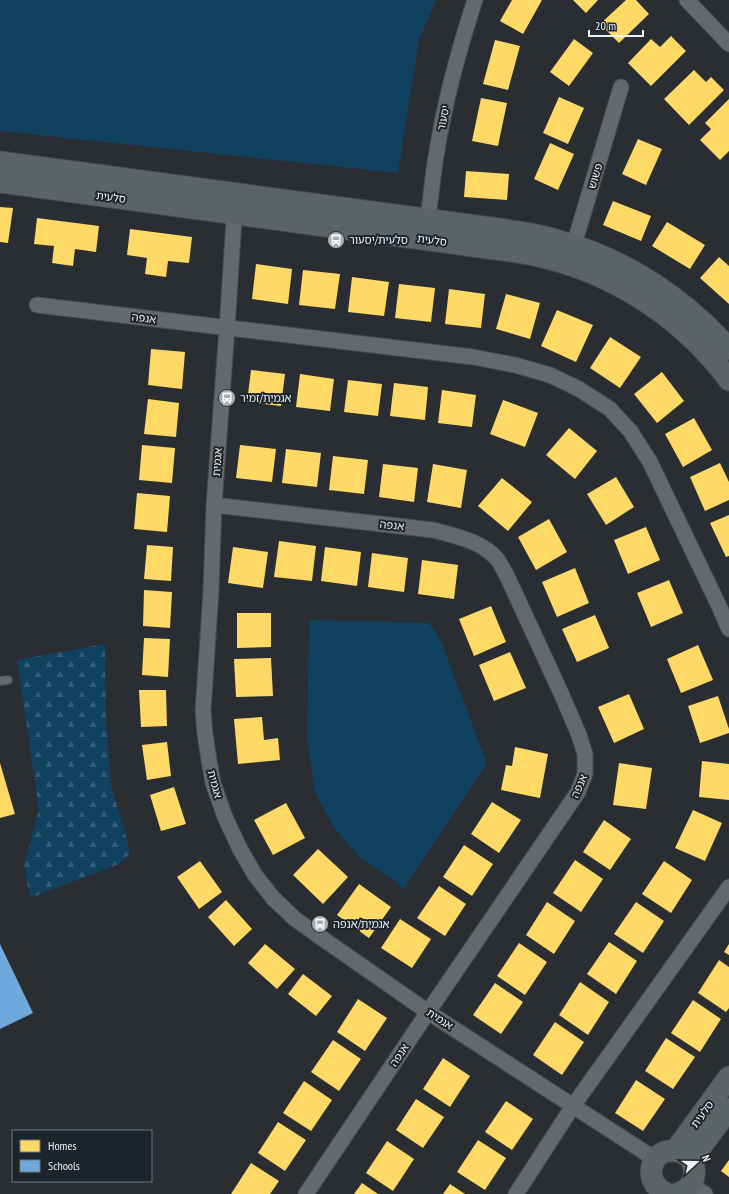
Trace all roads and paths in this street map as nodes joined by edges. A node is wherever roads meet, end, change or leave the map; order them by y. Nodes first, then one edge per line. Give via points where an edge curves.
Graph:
1 (475, 0) edge
2 (687, 0) edge
3 (729, 44) edge
4 (621, 87) dead end
5 (0, 162) edge
6 (0, 182) edge
7 (235, 204) junction
8 (426, 229) junction
9 (571, 255) junction
10 (37, 305) dead end
11 (227, 328) junction
12 (729, 349) edge
13 (729, 380) edge
14 (214, 505) junction
15 (729, 630) edge
16 (729, 887) edge
17 (428, 1012) junction
18 (729, 1077) edge
19 (573, 1106) junction
20 (729, 1109) edge
21 (683, 1155) junction
22 (655, 1159) junction
23 (657, 1191) edge
24 (691, 1191) edge
25 (306, 1194) edge
26 (516, 1194) edge

1 - 8 street, יסעור via 450,87 437,151
2 - 3 street
4 - 9 street, פשוש
5 - 7 street, סלעית
6 - 7 street, סלעית
7 - 8 street, סלעית
7 - 11 street, אגמית
8 - 9 street, סלעית via 533,234 560,241
9 - 12 street, סלעית via 592,252 627,268 689,309
9 - 13 street, סלעית via 585,270 618,285 677,324
10 - 11 street, אנפה
11 - 14 street, אגמית
11 - 15 street, אנפה via 480,358 550,375 579,389 610,409 632,432 654,469
14 - 17 street, אגמית via 203,711 209,760 225,817 255,875 273,898 295,919 326,942
14 - 17 street, אנפה via 433,530 480,545 497,560 507,576 579,735 585,754 585,774 578,792
16 - 19 street
17 - 19 street, אגמית
17 - 25 street, אנפה
18 - 21 street, סלעית
19 - 22 street, אגמית
19 - 26 street
20 - 21 street, סלעית
21 - 22 street via 664,1152
21 - 24 street via 694,1166
22 - 23 street via 651,1172

